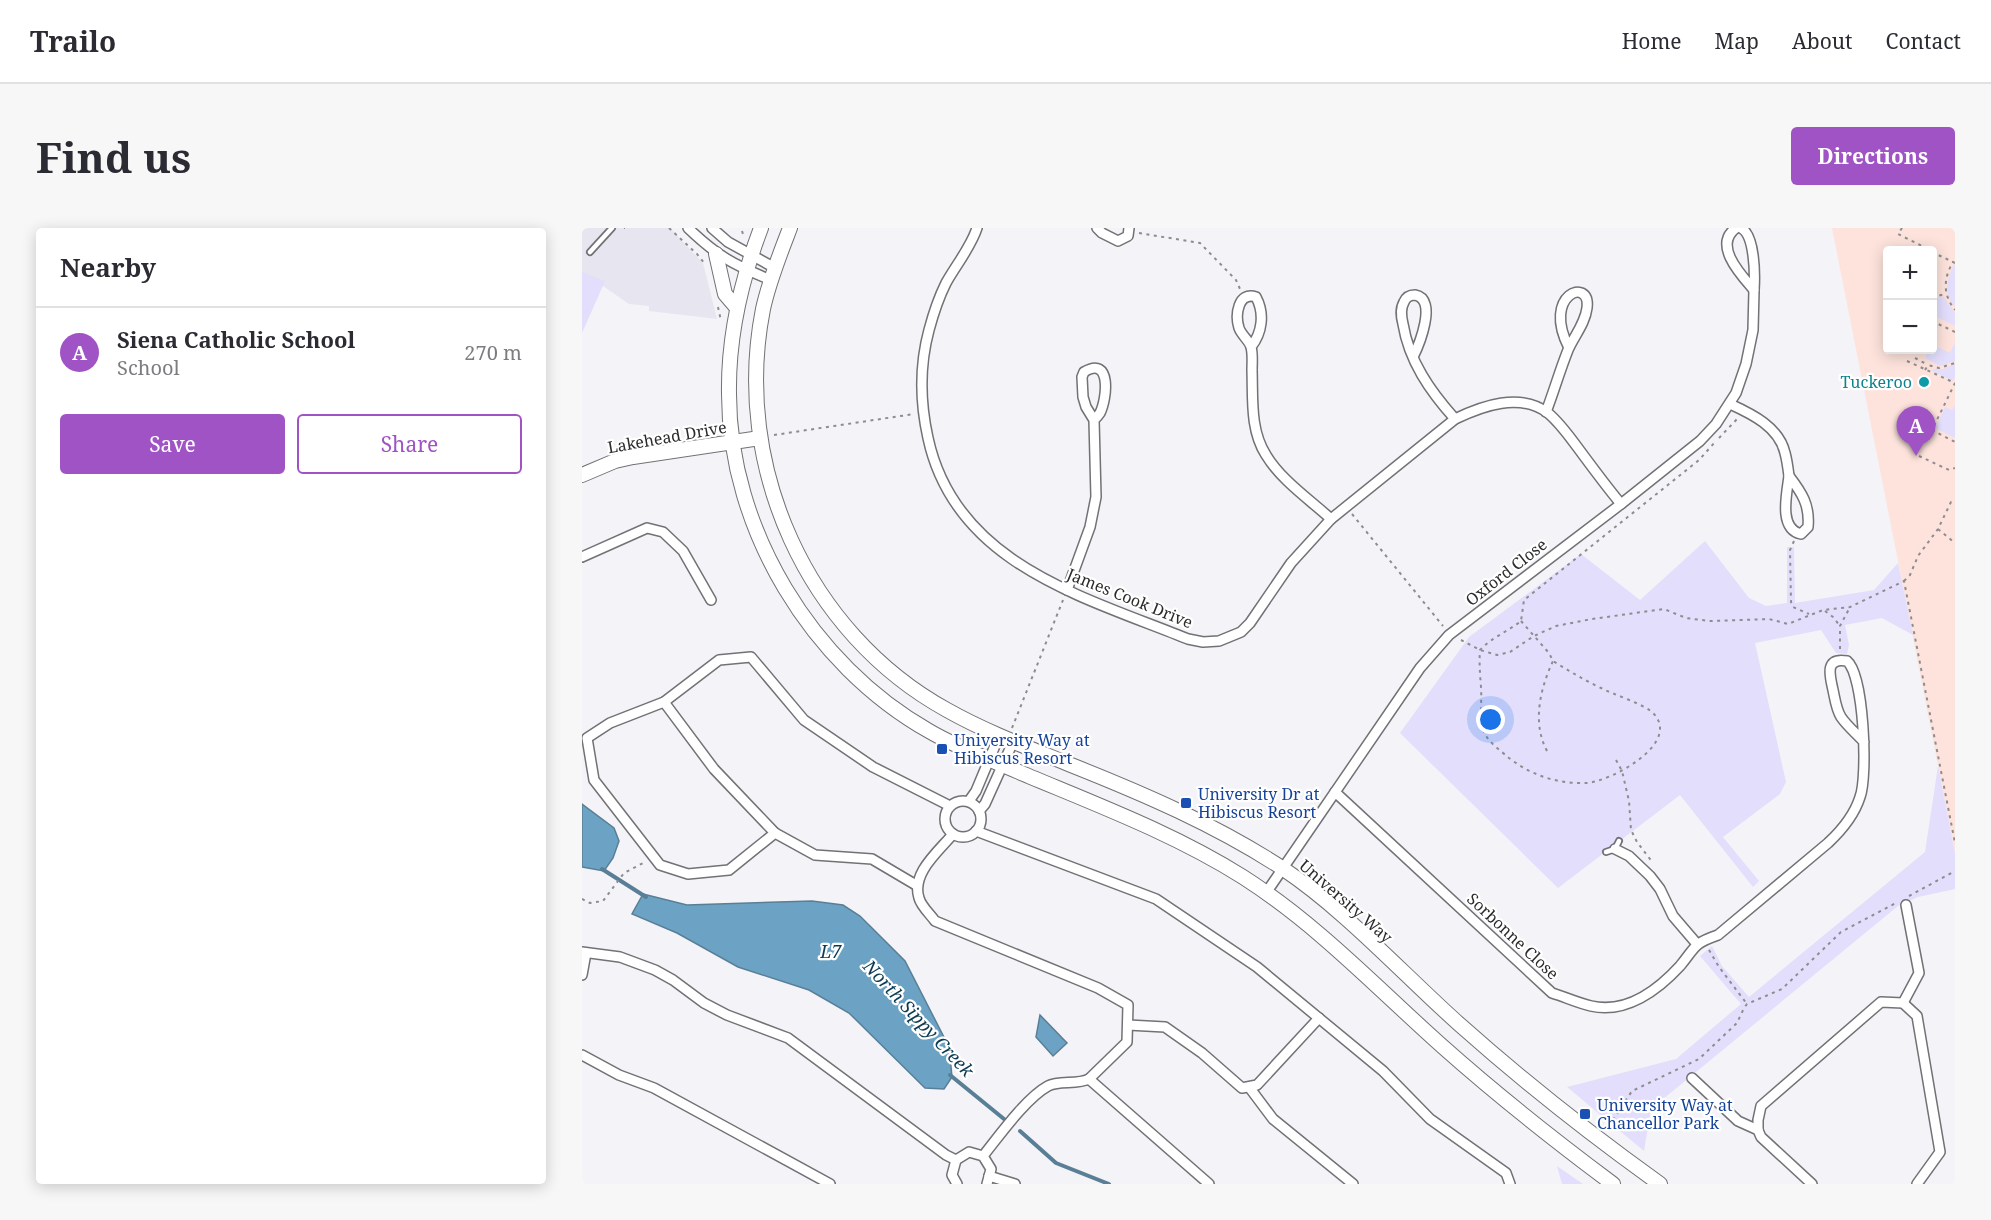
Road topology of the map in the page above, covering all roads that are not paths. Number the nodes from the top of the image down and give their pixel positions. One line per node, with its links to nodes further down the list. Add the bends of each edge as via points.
1 (612, 228): 11 (lane)
2 (688, 228): 12 (street)
3 (712, 228): 13 (street)
4 (761, 228): 13 (main road)
5 (790, 228): 15 (main road, University Way)
6 (977, 228): 32 (street, James Cook Drive, via 945,286 929,329 921,367 922,413 932,456 950,496 976,531 1021,566)
7 (1097, 228): 10 (street, via 1118,241 1128,236)
8 (1736, 228): 16 (street, via 1729,236 1730,257)
9 (1741, 228): 16 (street, Oxford Close, via 1750,242)
10 (1129, 230)
11 (590, 252)
12 (716, 254): 14 (street); 17 (main road, via 725,294)
13 (751, 256): 14 (main road); 15 (street)
14 (747, 270): 15 (street); 17 (main road)
15 (773, 274): 25 (main road, University Way, via 764,307 757,363)
16 (1754, 290): 21 (street, Oxford Close, via 1751,344)
17 (737, 308): 26 (main road, via 729,393)
18 (1251, 347): 18 (street, via 1239,326 1238,309 1244,297 1250,295 1260,305 1262,322 1258,339); 30 (street, via 1256,433 1265,454 1278,472)
19 (1569, 348): 19 (street, via 1562,334 1561,311 1565,297 1577,291 1587,300 1586,312); 22 (street)
20 (1413, 357): 20 (street, via 1406,344 1401,311 1407,297 1413,295 1424,303 1426,318 1421,343); 23 (street, via 1436,397)
21 (1730, 404): 28 (street, via 1767,424 1785,451); 29 (street, Oxford Close, via 1700,441)
22 (1546, 412): 23 (street, James Cook Drive, via 1531,405 1505,402 1478,408); 29 (street, James Cook Drive, via 1561,425)
23 (1455, 419): 30 (street, James Cook Drive)
24 (1094, 420): 24 (street, via 1083,397 1082,378 1090,368 1102,371 1105,378 1100,413); 32 (street, via 1094,513)
25 (760, 438): 26 (main road, Lakehead Drive); 35 (main road, University Way, via 772,492 797,555 834,613 869,652 912,688 947,711)
26 (733, 442): 27 (main road, Lakehead Drive, via 624,459); 37 (main road, via 740,478 762,544 790,596 827,646 901,714)
27 (582, 474)
28 (1789, 476): 28 (street, via 1808,505 1808,527 1801,534 1788,524 1786,517)
29 (1621, 504): 39 (street, Oxford Close, via 1449,635 1420,668)
30 (1330, 519): 32 (street, James Cook Drive, via 1241,632 1219,641 1188,639)
31 (582, 557): 33 (street, via 647,528 663,532 683,551)
32 (1067, 590)
33 (711, 600)
34 (664, 702): 41 (street, via 719,660 751,657 804,720 873,767); 44 (street, via 714,769); 44 (street, via 610,723 587,738 594,780 660,865 688,874 729,870)
35 (1006, 739): 37 (street); 38 (street); 47 (main road, University Way, via 1178,810)
36 (1864, 742): 36 (street, Sorbonne Close, via 1837,707 1829,673 1833,663 1840,660 1847,661 1853,669); 51 (street, Sorbonne Close, via 1863,785 1842,830 1718,935)
37 (989, 760): 38 (main road); 40 (street)
38 (1003, 765): 42 (street); 49 (main road, via 1156,831)
39 (1335, 792): 47 (street, Oxford Close); 51 (street, Sorbonne Close, via 1552,993 1592,1006 1613,1008 1632,1002 1660,985)
40 (969, 801): 41 (street, via 956,801); 42 (street)
41 (950, 806): 45 (street, via 944,819)
42 (979, 811): 43 (street)
43 (976, 831): 45 (street, via 965,837); 55 (street, via 1156,899 1257,967)
44 (775, 833): 48 (street, via 815,855 872,859)
45 (953, 834): 48 (street)
46 (1614, 848): 51 (street, via 1650,876 1673,916)
47 (1283, 869): 49 (street, Oxford Close); 72 (main road, University Way, via 1329,904 1521,1077)
48 (916, 885): 56 (street, via 919,900 935,921 1098,988 1128,1005)
49 (1266, 893): 71 (main road, via 1339,950 1474,1074)
50 (1906, 905): 54 (street, via 1919,973)
51 (1701, 942)
52 (584, 953): 53 (street); 63 (street, via 620,957 655,970 727,1015 788,1038)
53 (582, 975)
54 (1903, 1003): 61 (street, via 1881,1002 1761,1106); 74 (street, via 1917,1016 1940,1152)
55 (1319, 1018): 60 (street, via 1257,1085); 70 (street, via 1383,1071 1430,1119 1506,1173)
56 (1128, 1025): 59 (street, via 1127,1042); 60 (street, via 1165,1027 1242,1088)
57 (582, 1055): 65 (street, via 654,1088)
58 (1692, 1078): 61 (street, via 1738,1121)
59 (1089, 1079): 62 (street, via 1049,1085 1030,1100); 68 (street)
60 (1249, 1087): 69 (street, via 1273,1119)
61 (1758, 1130): 73 (street)
62 (983, 1156): 63 (street, via 969,1152); 64 (street, via 991,1169)
63 (956, 1160): 66 (street, via 952,1175)
64 (988, 1180): 67 (street)
65 (830, 1184)
66 (957, 1184)
67 (1015, 1184)
68 (1209, 1184)
69 (1353, 1184)
70 (1510, 1184)
71 (1613, 1184)
72 (1660, 1184)
73 (1812, 1184)
74 (1917, 1184)

